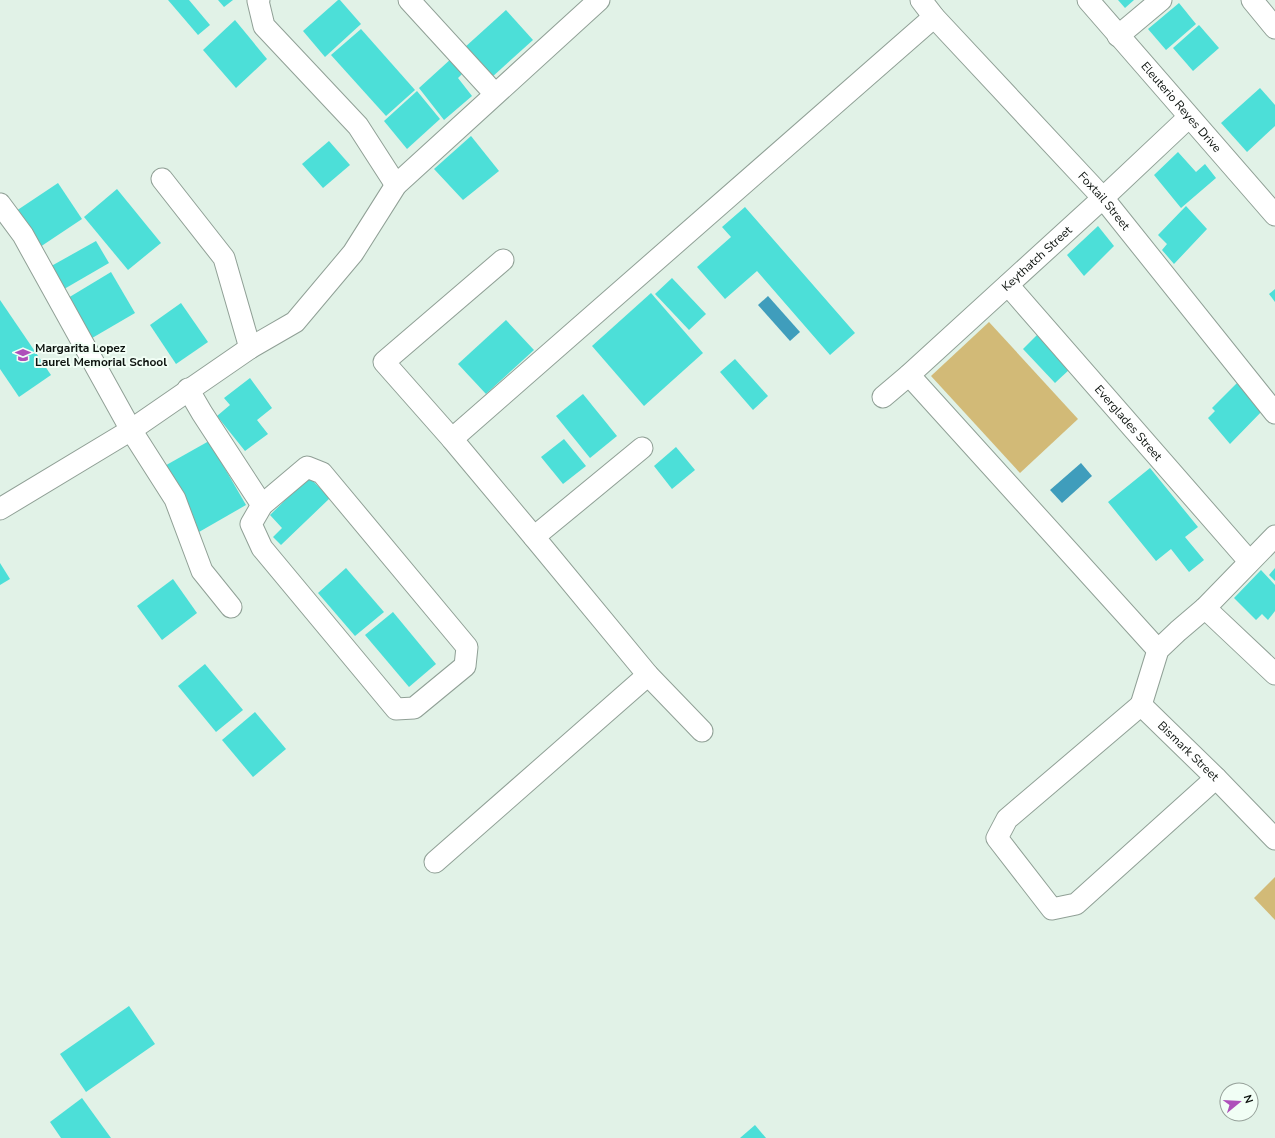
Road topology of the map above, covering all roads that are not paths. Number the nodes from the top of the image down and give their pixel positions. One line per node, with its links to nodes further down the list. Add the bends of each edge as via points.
1 (259, 0): 14 (street, via 264,26 358,126)
2 (409, 0): 11 (street)
3 (921, 0): 8 (street, Foxtail Street)
4 (1088, 0): 10 (street, Eleuterio Reyes Drive)
5 (1161, 0): 10 (street)
6 (1252, 0): 9 (street)
7 (587, 4): 11 (street)
8 (934, 16): 15 (street, Foxtail Street); 26 (street)
9 (1275, 28)
10 (1118, 36): 12 (street, Eleuterio Reyes Drive)
11 (494, 94): 14 (street)
12 (1189, 117): 15 (street, Keythatch Street); 17 (street, Eleuterio Reyes Drive)
13 (162, 179): 20 (street, via 224,258)
14 (396, 185): 20 (street, via 353,253 295,322)
15 (1104, 198): 19 (street, Keythatch Street); 24 (street, Foxtail Street)
16 (0, 204): 25 (street, via 23,235)
17 (1275, 215)
18 (503, 260): 26 (street, via 384,362)
19 (1008, 284): 21 (street, Keythatch Street); 32 (street, Everglades Street)
20 (250, 348): 22 (street)
21 (909, 375): 23 (street, Keythatch Street); 35 (street)
22 (188, 389): 25 (street); 28 (street)
23 (883, 397)
24 (1275, 413)
25 (131, 430): 29 (street); 33 (street, via 175,500 202,571)
26 (452, 440): 31 (street)
27 (642, 448): 31 (street)
28 (262, 505): 28 (street, via 252,524 262,548 396,709 414,708 465,666 468,647 322,474 306,467)
29 (0, 509)
30 (1275, 536): 32 (street)
31 (534, 537): 37 (street)
32 (1249, 561): 34 (street)
33 (231, 608)
34 (1205, 608): 35 (street); 36 (street)
35 (1158, 650): 38 (street)
36 (1275, 674)
37 (648, 675): 39 (street); 42 (street)
38 (1141, 705): 40 (street, Bismark Street); 40 (street, via 1007,819 997,838 1052,910 1076,904)
39 (702, 731)
40 (1216, 778): 41 (street, Bismark Street)
41 (1275, 839)
42 (435, 862)

